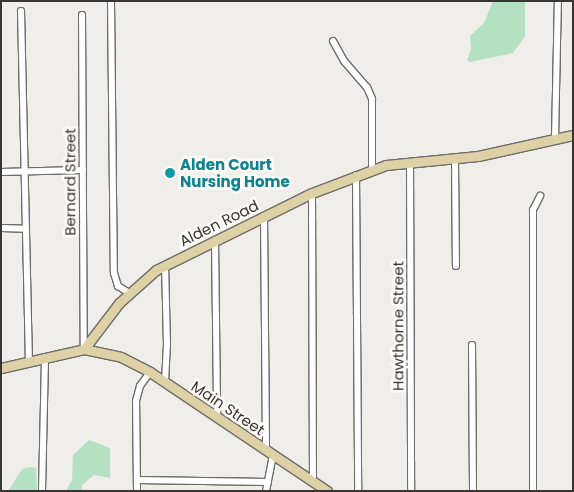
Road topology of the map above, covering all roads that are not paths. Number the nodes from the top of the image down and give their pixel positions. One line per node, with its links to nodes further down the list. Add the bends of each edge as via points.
1 (111, 1): 23 (street, via 114,273 118,286)
2 (558, 1): 7 (street)
3 (21, 11): 13 (street)
4 (82, 15): 11 (street, Bernard Street)
5 (333, 41): 10 (street, via 344,61 371,94)
6 (573, 135): 7 (main road, Alden Road)
7 (556, 139): 8 (main road, Alden Road)
8 (454, 159): 9 (main road, Alden Road); 22 (street)
9 (410, 162): 10 (main road, Alden Road); 41 (street, Hawthorne Street)
10 (372, 169): 14 (main road, Alden Road)
11 (83, 170): 13 (street); 25 (street, Bernard Street)
12 (1, 172): 13 (street)
13 (25, 172): 19 (street)
14 (356, 174): 15 (main road, Alden Road); 40 (street)
15 (312, 193): 17 (main road, Alden Road); 34 (street)
16 (540, 196): 43 (street, via 533,210)
17 (264, 216): 20 (main road, Alden Road); 32 (street)
18 (1, 228): 19 (street)
19 (26, 229): 27 (street)
20 (214, 240): 21 (main road, Alden Road); 31 (street)
21 (165, 265): 23 (main road, Alden Road); 30 (street)
22 (456, 266)
23 (129, 293): 25 (main road, Alden Road)
24 (472, 345): 42 (street)
25 (84, 349): 26 (main road); 29 (main road, Main Street, via 111,354)
26 (45, 357): 27 (main road); 36 (street)
27 (29, 361): 28 (main road)
28 (1, 368)
29 (150, 372): 30 (main road, Main Street); 33 (street, via 140,386 136,400)
30 (165, 382): 31 (main road, Main Street)
31 (217, 416): 32 (main road, Main Street)
32 (269, 452): 34 (main road, Main Street); 35 (street)
33 (137, 480): 35 (street); 37 (street)
34 (313, 481): 39 (main road, Main Street)
35 (268, 482): 38 (street)
36 (42, 491)
37 (137, 491)
38 (266, 491)
39 (327, 491)
40 (358, 491)
41 (411, 491)
42 (473, 491)
43 (533, 491)

